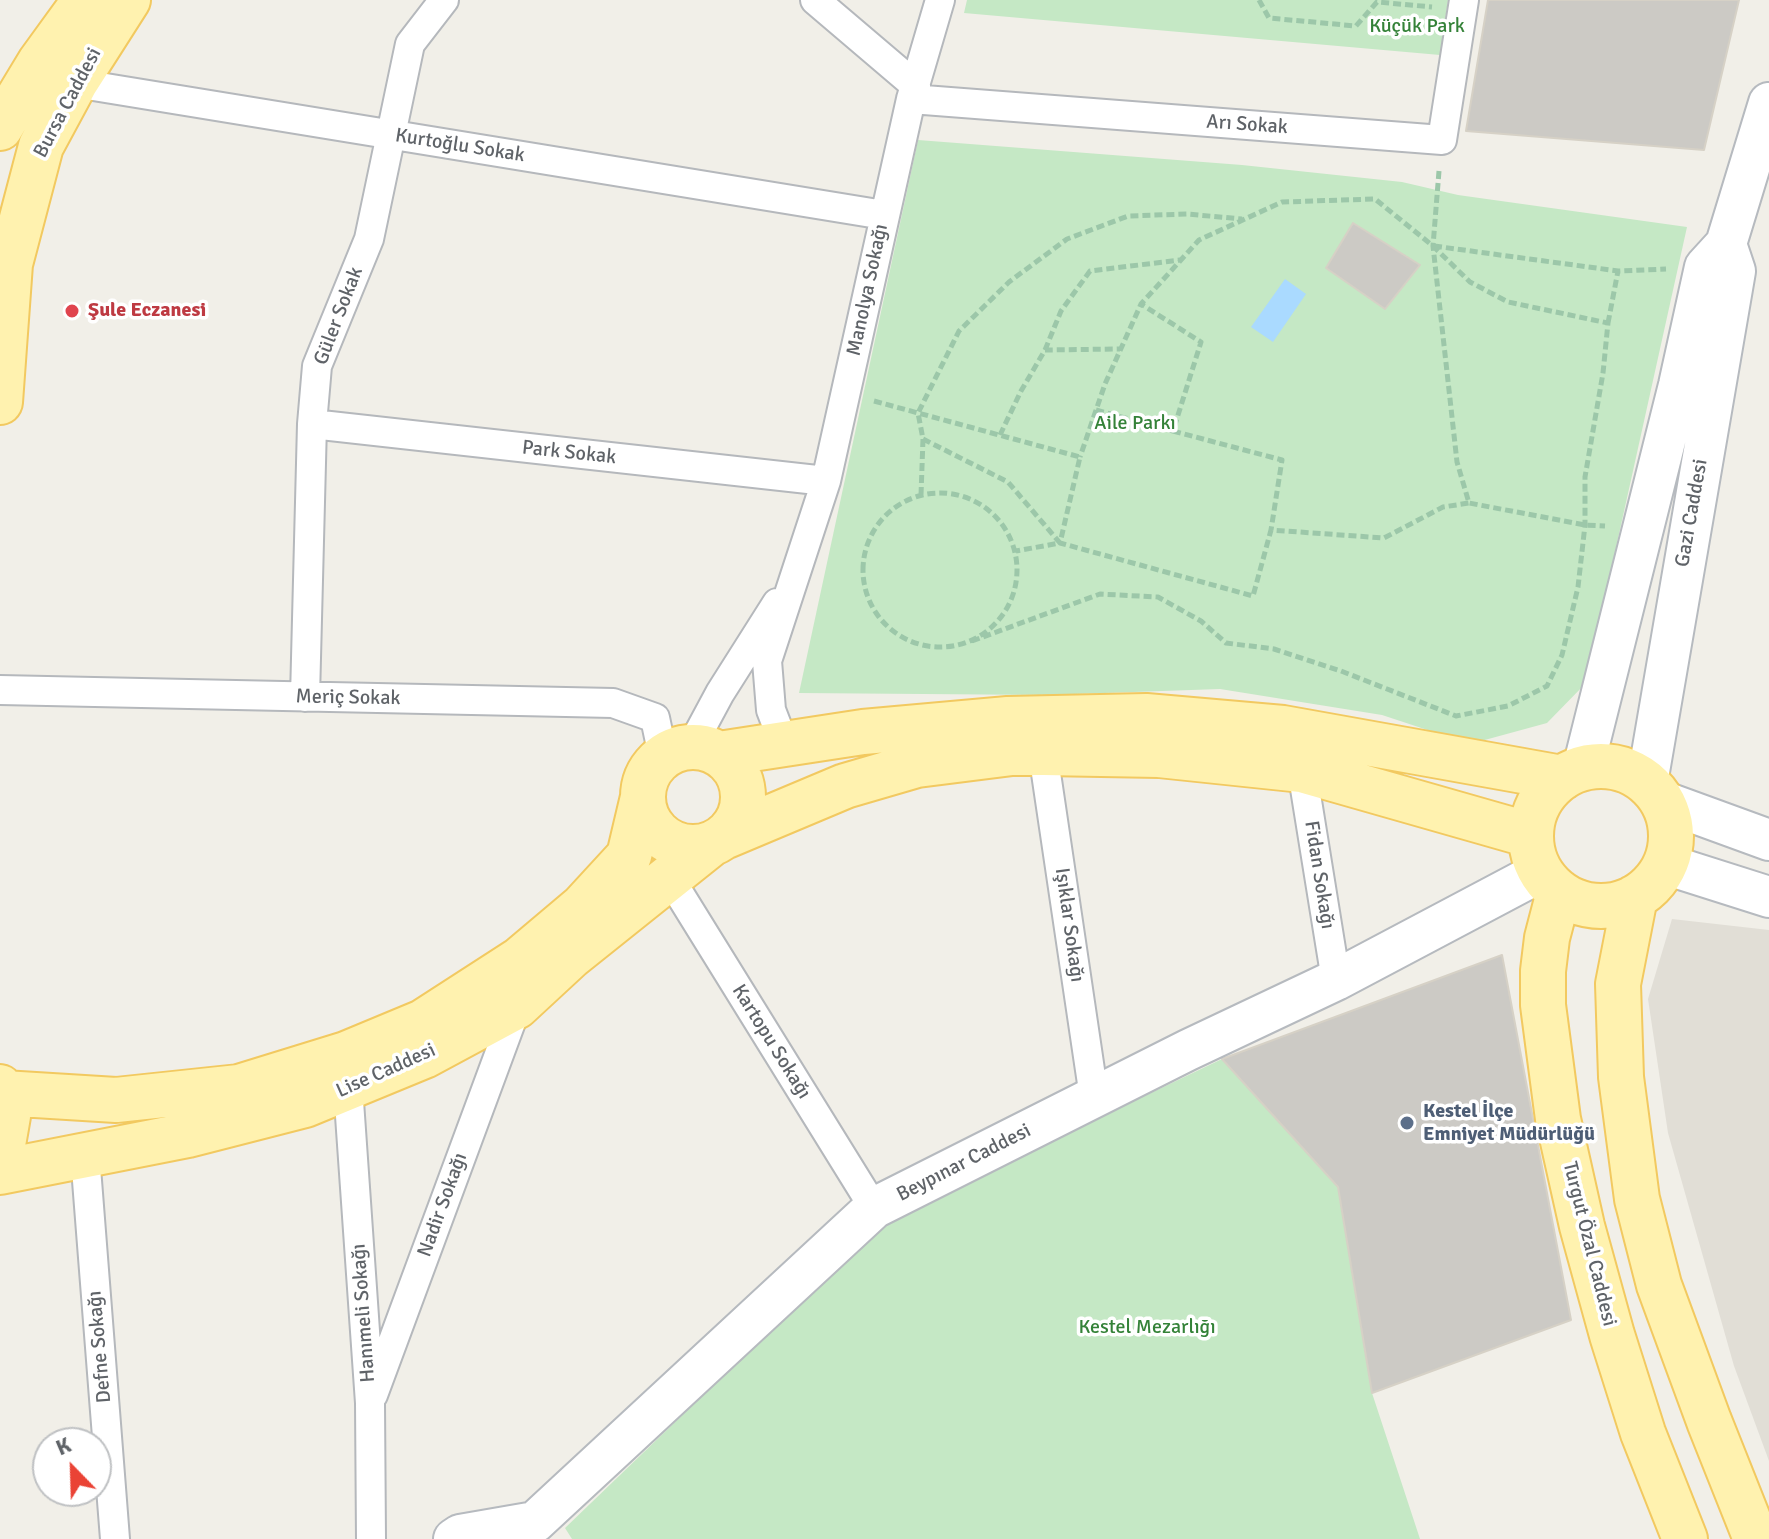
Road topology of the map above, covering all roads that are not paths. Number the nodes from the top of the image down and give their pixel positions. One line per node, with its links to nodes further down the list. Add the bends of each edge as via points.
1 (444, 0): 10 (street, Güler Sokak, via 410,44)
2 (815, 0): 7 (street)
3 (940, 0): 7 (street, Manolya Sokağı)
4 (1464, 0): 7 (street, Arı Sokak, via 1442,140)
5 (96, 7): 6 (main road, Bursa Caddesi)
6 (58, 72): 9 (main road, Bursa Caddesi); 10 (street, Kurtoğlu Sokak); 13 (main road, Bursa Caddesi, via 10,264)
7 (914, 92): 11 (street, Manolya Sokağı)
8 (1765, 127): 12 (main road, Gazi Caddesi)
9 (0, 128)
10 (392, 135): 11 (street, Kurtoğlu Sokak); 14 (street, Güler Sokak, via 369,239 317,366)
11 (884, 215): 15 (street, Manolya Sokağı)
12 (1716, 256): 23 (main road, Gazi Caddesi); 24 (main road, Gazi Caddesi, via 1735,271)
13 (0, 402)
14 (312, 424): 15 (street, Park Sokak); 18 (street, Güler Sokak)
15 (826, 481): 16 (street, Manolya Sokağı)
16 (794, 579): 19 (street, Manolya Sokağı, via 767,661 771,710); 20 (street, Manolya Sokağı, via 763,622)
17 (0, 690): 18 (street, Meriç Sokak)
18 (305, 697): 20 (street, Meriç Sokak, via 613,703 655,718)
19 (784, 744): 20 (main road); 23 (main road, via 1008,719 1146,716 1283,728)
20 (691, 752): 25 (main road, via 653,767); 26 (main road, via 731,763 740,777 742,808)
21 (1043, 753): 22 (main road, via 1159,755); 26 (main road, via 917,765 845,786); 37 (street, Işıklar Sokağı)
22 (1302, 770): 29 (main road); 33 (street, Fidan Sokağı)
23 (1573, 773): 24 (main road, via 1606,766 1628,771); 29 (main road, via 1545,793 1535,813)
24 (1654, 792): 27 (main road); 28 (main road, via 1669,821 1671,843)
25 (643, 797): 26 (main road, via 645,814 665,839 696,847); 36 (main road, via 629,856 583,906 519,960 423,1022 346,1054 239,1087 116,1100)
26 (719, 840): 30 (main road, Lise Caddesi)
27 (1769, 840)
28 (1665, 864): 31 (main road); 32 (main road)
29 (1543, 866): 31 (main road, via 1574,901 1615,905); 33 (main road, Beypınar Caddesi); 47 (main road, Turgut Özal Caddesi, via 1543,1005 1558,1119 1612,1335)
30 (669, 877): 34 (main road, Lise Caddesi); 41 (street, Kartopu Sokağı)
31 (1635, 897): 48 (main road, via 1618,984 1621,1077 1637,1199 1659,1285)
32 (1769, 897)
33 (1336, 980): 37 (main road, Beypınar Caddesi)
34 (517, 1006): 35 (main road, Lise Caddesi, via 424,1056); 42 (street, Nadir Sokağı)
35 (348, 1087): 39 (main road, Lise Caddesi, via 291,1109); 42 (street, Hanımeli Sokağı)
36 (2, 1090): 38 (main road, via 8,1116)
37 (1094, 1097): 41 (main road, Beypınar Caddesi)
38 (0, 1148)
39 (85, 1155): 40 (main road, Lise Caddesi); 44 (street, Defne Sokağı)
40 (0, 1172)
41 (874, 1208): 43 (main road, Beypınar Caddesi)
42 (370, 1403): 45 (street, Hanımeli Sokağı)
43 (541, 1531): 46 (main road, Beypınar Caddesi)
44 (115, 1539)
45 (371, 1539)
46 (454, 1539)
47 (1685, 1539)
48 (1756, 1539)

